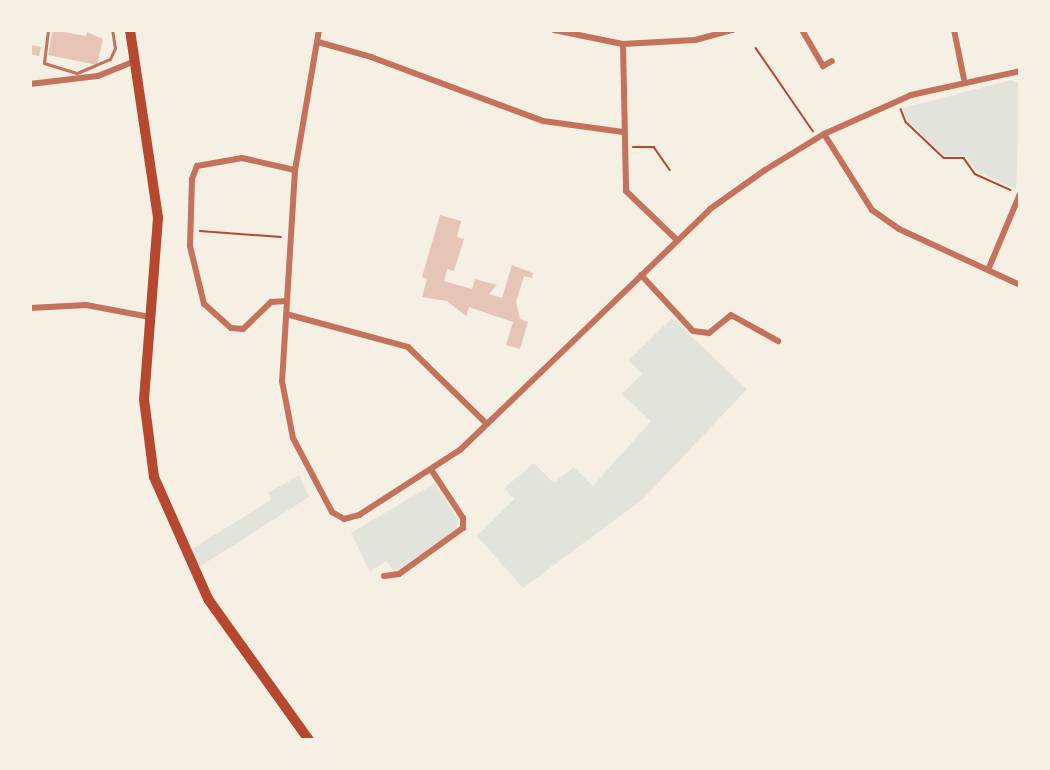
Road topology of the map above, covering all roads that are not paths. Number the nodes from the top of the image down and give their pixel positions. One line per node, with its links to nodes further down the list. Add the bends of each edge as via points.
1 (48, 30): 2 (lane, via 44,63 77,73 110,59)
2 (112, 30)
3 (130, 30): 12 (highway)
4 (319, 30): 10 (street)
5 (554, 30): 11 (street)
6 (733, 30): 9 (street)
7 (802, 30): 13 (street, via 823,66)
8 (954, 30): 15 (street)
9 (722, 31): 11 (street, via 695,40)
10 (318, 42): 17 (street, via 371,57 543,121); 19 (street)
11 (623, 44): 17 (street)
12 (135, 61): 16 (street, via 98,76); 28 (highway, via 158,218 159,261)
13 (832, 61)
14 (1020, 71): 15 (street)
15 (964, 80): 18 (street, via 898,101)
16 (30, 84)
17 (623, 132): 21 (street, via 626,191)
18 (821, 136): 21 (street, via 710,209); 22 (street, via 872,210 899,229)
19 (295, 170): 25 (street); 25 (street, via 242,158 196,166 191,231 200,293 219,320 243,329 271,302)
20 (1020, 194): 22 (street)
21 (677, 240): 23 (street)
22 (988, 270): 24 (street)
23 (641, 275): 29 (street, via 693,331 709,333 731,315); 30 (street)
24 (1020, 285)
25 (286, 301): 27 (street)
26 (30, 308): 28 (street, via 86,305)
27 (286, 314): 30 (street, via 408,347); 31 (street, via 284,412 332,512 344,519 359,515)
28 (150, 317): 33 (highway, via 144,399 154,477 208,599)
29 (778, 341)
30 (487, 424): 31 (street)
31 (432, 471): 32 (street, via 463,518 464,528 399,574)
32 (384, 576)
33 (309, 740)

